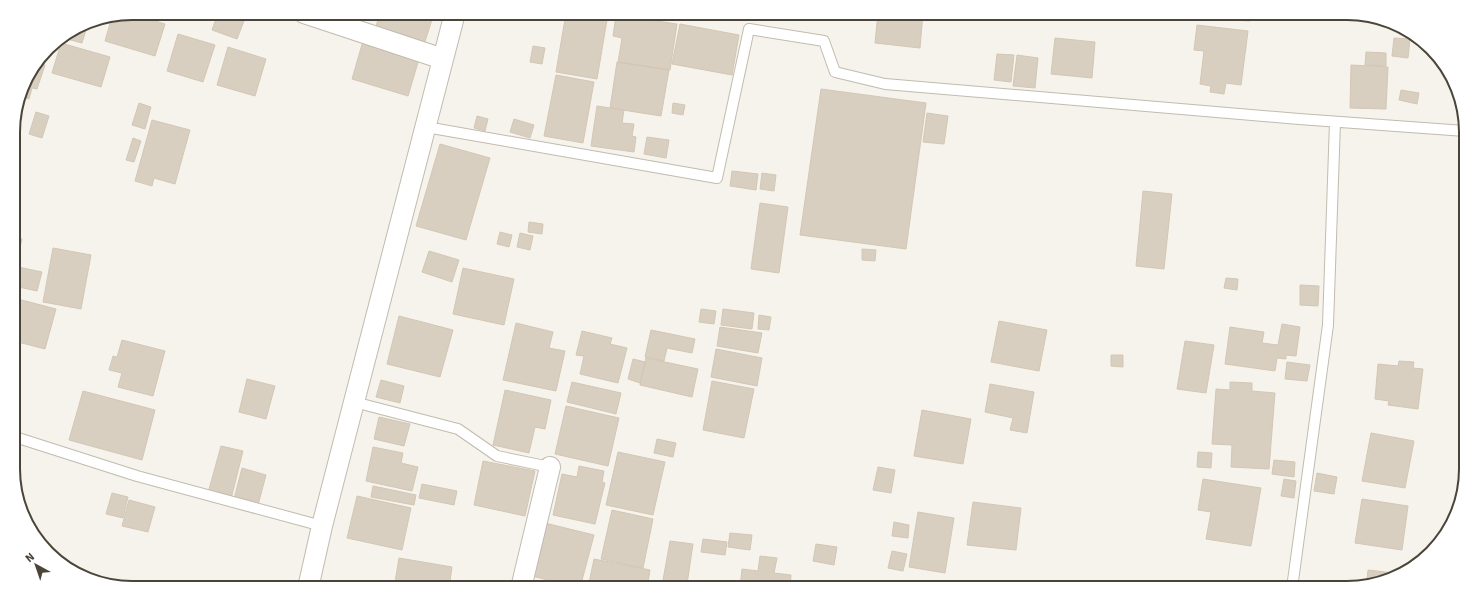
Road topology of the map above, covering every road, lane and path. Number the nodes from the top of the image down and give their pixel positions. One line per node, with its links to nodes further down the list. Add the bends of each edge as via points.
1 (325, 20): 3 (street)
2 (453, 20): 3 (street)
3 (443, 59): 5 (street)
4 (1335, 122): 5 (lane, via 885,84 835,72 824,41 749,29 717,178); 6 (lane); 13 (lane, via 1328,325)
5 (426, 127): 7 (street)
6 (1459, 131)
7 (354, 402): 9 (lane, via 458,429 498,456); 10 (street)
8 (20, 439): 10 (lane, via 137,476)
9 (550, 467): 12 (street)
10 (322, 526): 11 (street)
11 (310, 581)
12 (523, 581)
13 (1293, 581)

